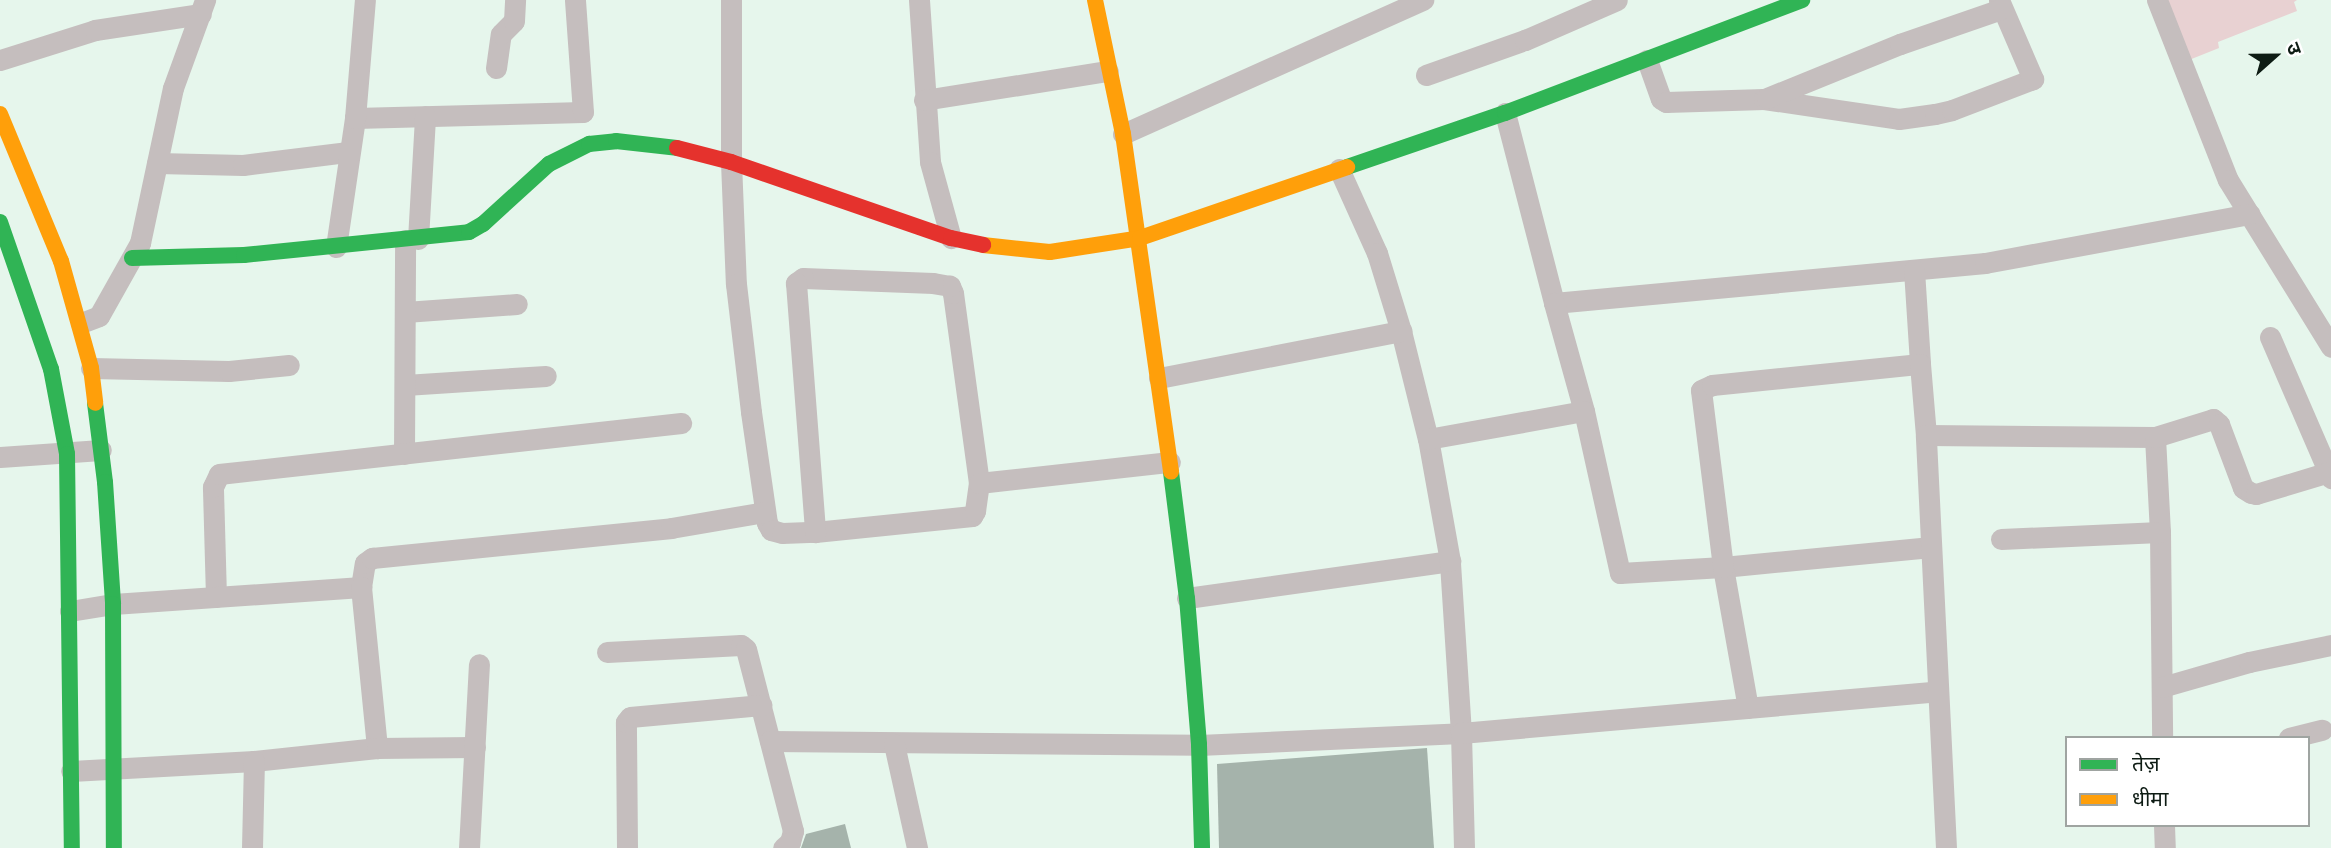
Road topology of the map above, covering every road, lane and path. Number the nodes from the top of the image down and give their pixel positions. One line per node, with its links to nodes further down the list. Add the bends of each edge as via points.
1 (365, 0): 23 (street)
2 (515, 0): 15 (street, via 514,21 501,34)
3 (575, 0): 22 (street, via 583,112)
4 (732, 0): 26 (street)
5 (919, 0): 19 (street)
6 (1094, 0): 16 (street)
7 (1423, 0): 24 (street)
8 (1617, 0): 17 (street, via 1525,40)
9 (1802, 0): 14 (street)
10 (2157, 0): 29 (street, via 2228,180)
11 (2000, 5): 18 (street); 18 (street, via 2032,71 2034,79 2030,81 1952,110 1899,119)
12 (203, 7): 13 (street, via 95,30); 27 (street, via 173,88)
13 (0, 60)
14 (1647, 60): 18 (street, via 1663,101); 20 (street)
15 (496, 68)
16 (1108, 71): 19 (street); 24 (street)
17 (1426, 75)
18 (1764, 99)
19 (925, 100): 31 (street, via 930,162)
20 (1505, 113): 28 (street); 37 (street)
21 (0, 114): 40 (street, via 61,261)
22 (425, 116): 23 (street); 33 (street)
23 (355, 118): 25 (street)
24 (1123, 134): 32 (street)
25 (348, 152): 27 (street, via 243,165); 34 (street)
26 (731, 162): 31 (street); 33 (street, via 641,141 589,144 535,173 476,229); 62 (street, via 737,297)
27 (157, 163): 35 (street, via 140,243)
28 (1339, 169): 32 (street); 41 (street, via 1377,253)
29 (2249, 214): 36 (street, via 1985,263); 43 (street)
30 (0, 222): 56 (street, via 51,369)
31 (951, 238): 32 (street, via 1002,249 1050,252)
32 (1139, 239): 48 (street)
33 (411, 240): 34 (street); 39 (street)
34 (336, 247): 35 (street)
35 (132, 258): 40 (street, via 99,316)
36 (1914, 270): 37 (street); 44 (street)
37 (1554, 303): 50 (street)
38 (517, 304): 39 (street)
39 (405, 312): 49 (street)
40 (81, 324): 46 (street)
41 (1401, 331): 48 (street); 54 (street)
42 (2270, 337): 60 (street)
43 (2331, 347)
44 (1920, 364): 52 (street); 68 (street, via 1712,385 1701,390)
45 (289, 365): 46 (street, via 229,371)
46 (91, 369): 55 (street)
47 (546, 376): 49 (street)
48 (1159, 378): 59 (street)
49 (405, 385): 57 (street)
50 (1584, 411): 54 (street); 68 (street, via 1620,573)
51 (681, 423): 57 (street)
52 (1926, 435): 53 (street); 66 (street)
53 (2155, 437): 60 (street, via 2209,419 2216,421 2243,488 2256,494); 64 (street)
54 (1428, 439): 67 (street)
55 (101, 450): 56 (street); 72 (street)
56 (67, 454): 58 (street); 73 (street)
57 (404, 454): 70 (street, via 219,474 213,487)
58 (0, 457)
59 (1170, 462): 61 (street); 71 (street)
60 (2330, 475)
61 (979, 483): 63 (street, via 975,511 967,519); 63 (street, via 950,286 803,278 796,283)
62 (765, 512): 63 (street, via 775,532); 69 (street, via 671,528 372,558 365,563)
63 (815, 532)
64 (2160, 533): 65 (street); 77 (street)
65 (2001, 539)
66 (1931, 547): 68 (street); 78 (street)
67 (1450, 561): 71 (street); 82 (street)
68 (1723, 567): 80 (street)
69 (361, 587): 70 (street); 89 (street)
70 (216, 597): 72 (street)
71 (1188, 598): 87 (street)
72 (113, 604): 73 (street); 91 (street)
73 (70, 611): 92 (street)
74 (2331, 645): 77 (street)
75 (607, 652): 79 (street, via 741,645 747,651)
76 (479, 664): 88 (street)
77 (2161, 687): 83 (street)
78 (1937, 691): 80 (street); 103 (street)
79 (761, 705): 85 (street); 98 (street, via 630,717 626,722)
80 (1748, 708): 82 (street)
81 (2322, 730): 84 (street)
82 (1461, 733): 87 (street); 102 (street)
83 (2162, 736)
84 (2297, 736)
85 (770, 741): 86 (street); 99 (street, via 793,831)
86 (894, 744): 87 (street); 100 (street)
87 (1199, 745): 101 (street)
88 (475, 747): 89 (street); 97 (street)
89 (377, 748): 90 (street)
90 (254, 761): 91 (street); 96 (street)
91 (113, 769): 92 (street); 95 (street)
92 (71, 771): 94 (street)
93 (2164, 827): 104 (street)
94 (72, 848)
95 (114, 848)
96 (252, 848)
97 (469, 848)
98 (627, 848)
99 (783, 848)
100 (917, 848)
101 (1202, 848)
102 (1464, 848)
103 (1946, 848)
104 (2165, 848)

